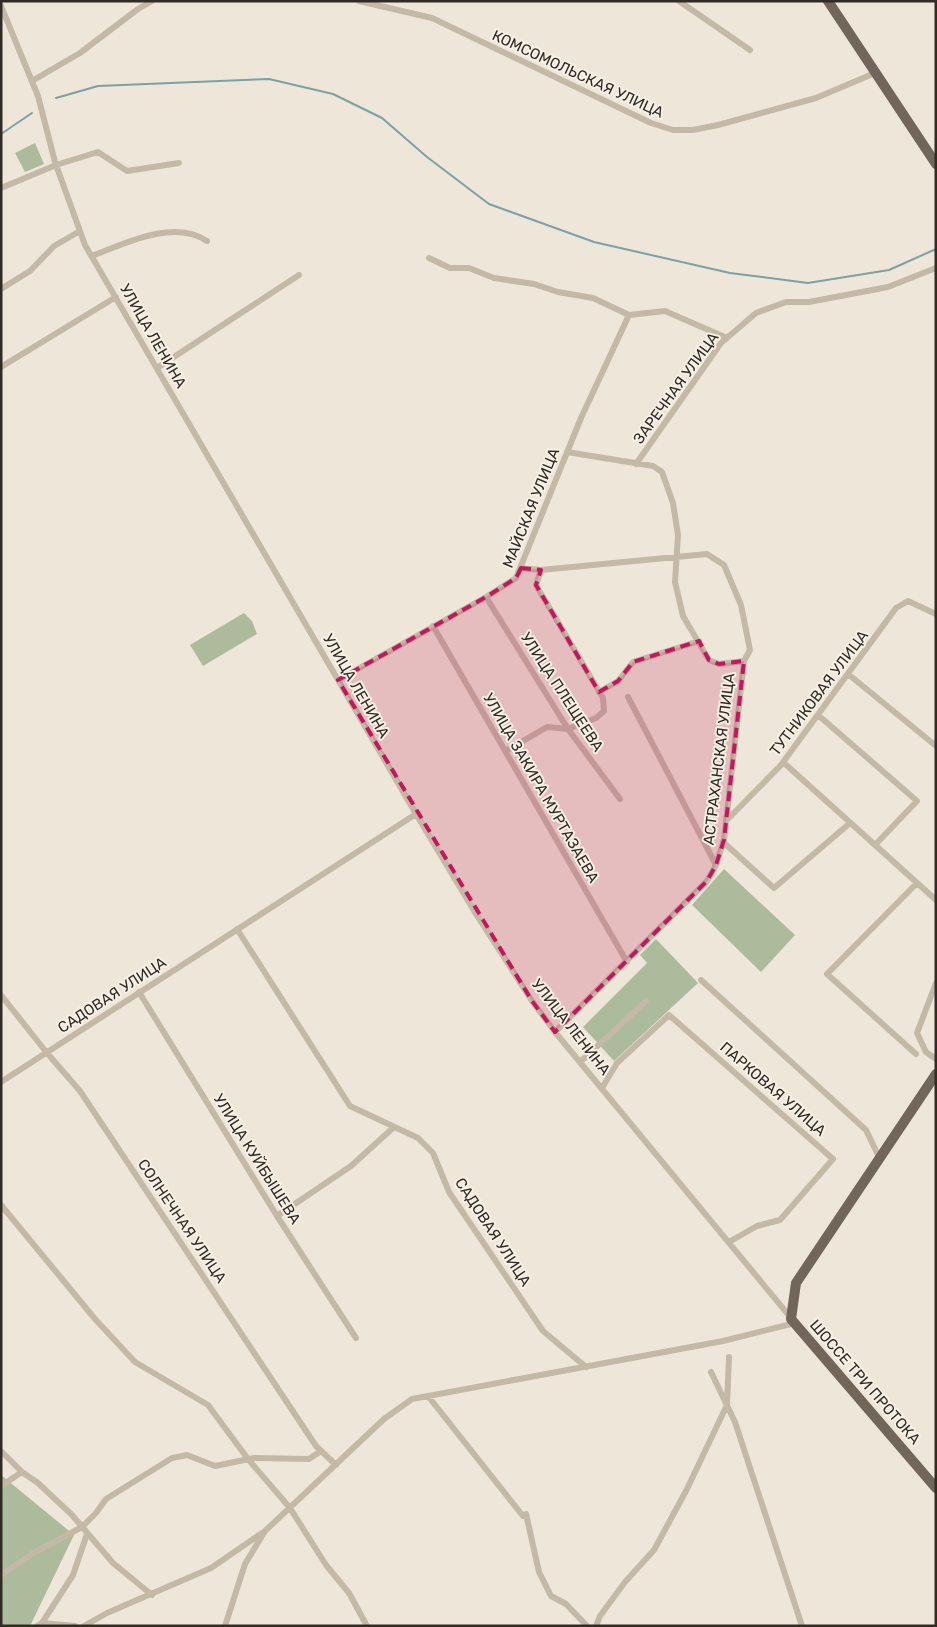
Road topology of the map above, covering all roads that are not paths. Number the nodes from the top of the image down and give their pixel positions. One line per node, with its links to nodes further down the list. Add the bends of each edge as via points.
1 (152, 1): 8 (street, via 80,53)
2 (359, 1): 7 (street, КОМСОМОЛЬСКАЯ УЛИЦА, via 432,18 642,119 673,130 718,125 816,98)
3 (679, 1): 6 (street)
4 (828, 1): 7 (main road)
5 (2, 11): 8 (street, УЛИЦА ЛЕНИНА)
6 (750, 50)
7 (875, 73): 10 (main road)
8 (32, 81): 11 (street, УЛИЦА ЛЕНИНА)
9 (179, 163): 11 (street, via 127,171 98,152)
10 (936, 164)
11 (56, 165): 12 (street); 13 (street, УЛИЦА ЛЕНИНА)
12 (1, 188)
13 (80, 231): 15 (street, УЛИЦА ЛЕНИНА); 19 (street, via 54,246 30,271)
14 (207, 241): 15 (street, via 180,231 141,238)
15 (92, 256): 20 (street, УЛИЦА ЛЕНИНА)
16 (429, 258): 21 (street, via 450,268 469,268 494,278 593,298)
17 (936, 268): 22 (street, ЗАРЕЧНАЯ УЛИЦА, via 888,287 809,302 786,302 756,313)
18 (299, 275): 24 (street)
19 (1, 290)
20 (116, 297): 23 (street); 24 (street, УЛИЦА ЛЕНИНА)
21 (629, 316): 22 (street, via 665,311); 25 (street, МАЙСКАЯ УЛИЦА)
22 (727, 338): 26 (street, ЗАРЕЧНАЯ УЛИЦА)
23 (1, 367)
24 (157, 368): 36 (street, УЛИЦА ЛЕНИНА)
25 (567, 452): 26 (street); 28 (street, МАЙСКАЯ УЛИЦА)
26 (636, 464): 27 (street, via 653,466 662,472 673,503 678,535)
27 (677, 557): 29 (street, АСТРАХАНСКАЯ УЛИЦА); 33 (street, via 675,582 682,616); 34 (street, АСТРАХАНСКАЯ УЛИЦА, via 707,554 724,565 741,605 750,650)
28 (521, 568): 29 (street, АСТРАХАНСКАЯ УЛИЦА); 30 (street, МАЙСКАЯ УЛИЦА, via 516,578)
29 (541, 570): 37 (street, via 536,585)
30 (486, 597): 32 (street, МАЙСКАЯ УЛИЦА); 40 (street, УЛИЦА ПЛЕЩЕЕВА)
31 (936, 614): 35 (street, ТУТНИКОВАЯ УЛИЦА, via 908,601 896,608)
32 (433, 626): 36 (street, МАЙСКАЯ УЛИЦА); 42 (street, УЛИЦА ЗАКИРА МУРТАЗАЕВА)
33 (699, 641): 34 (street, via 709,660 719,664); 37 (street, via 633,662 618,681)
34 (744, 661): 46 (street, АСТРАХАНСКАЯ УЛИЦА)
35 (848, 674): 39 (street, ТУТНИКОВАЯ УЛИЦА); 41 (street)
36 (338, 680): 45 (street, УЛИЦА ЛЕНИНА)
37 (599, 692): 40 (street, via 604,711 596,718)
38 (628, 697): 50 (street)
39 (818, 715): 43 (street, ТУТНИКОВАЯ УЛИЦА); 49 (street, via 917,801)
40 (568, 729): 42 (street, via 548,727); 44 (street, УЛИЦА ПЛЕЩЕЕВА)
41 (936, 746)
42 (506, 751): 54 (street, УЛИЦА ЗАКИРА МУРТАЗАЕВА)
43 (783, 762): 46 (street, ТУТНИКОВАЯ УЛИЦА); 47 (street)
44 (620, 799)
45 (416, 814): 53 (street, САДОВАЯ УЛИЦА); 60 (street, УЛИЦА ЛЕНИНА, via 476,914)
46 (726, 821): 48 (street, АСТРАХАНСКАЯ УЛИЦА)
47 (850, 823): 48 (street, via 774,888); 49 (street)
48 (723, 842): 50 (street, АСТРАХАНСКАЯ УЛИЦА)
49 (875, 845): 51 (street)
50 (716, 865): 54 (street, АСТРАХАНСКАЯ УЛИЦА, via 707,880)
51 (917, 883): 52 (street); 62 (street, via 827,974)
52 (936, 900)
53 (237, 929): 57 (street, САДОВАЯ УЛИЦА); 68 (street, САДОВАЯ УЛИЦА, via 350,1106)
54 (627, 962): 60 (street, АСТРАХАНСКАЯ УЛИЦА)
55 (701, 980): 69 (street, ПАРКОВАЯ УЛИЦА, via 866,1130)
56 (936, 983): 63 (street, via 916,1033 926,1052)
57 (139, 992): 61 (street, САДОВАЯ УЛИЦА); 71 (street, УЛИЦА КУЙБЫШЕВА)
58 (1, 995): 61 (street, СОЛНЕЧНАЯ УЛИЦА)
59 (646, 1001): 64 (street)
60 (555, 1032): 64 (street, УЛИЦА ЛЕНИНА)
61 (47, 1053): 66 (street, САДОВАЯ УЛИЦА); 81 (street, СОЛНЕЧНАЯ УЛИЦА, via 80,1091)
62 (916, 1054)
63 (936, 1059)
64 (580, 1062): 67 (street, УЛИЦА ЛЕНИНА)
65 (936, 1074): 69 (main road)
66 (1, 1082)
67 (602, 1088): 72 (street, УЛИЦА ЛЕНИНА); 72 (street, ПАРКОВАЯ УЛИЦА, via 617,1063 669,1015 833,1159 780,1220 756,1226)
68 (394, 1127): 71 (street, via 351,1166); 76 (street, САДОВАЯ УЛИЦА, via 418,1138 433,1153 449,1192 543,1331)
69 (880, 1159): 73 (main road, via 796,1283)
70 (1, 1205): 82 (street, via 95,1319 135,1362 208,1405)
71 (277, 1216): 74 (street, УЛИЦА КУЙБЫШЕВА)
72 (729, 1242): 73 (street, УЛИЦА ЛЕНИНА)
73 (793, 1321): 76 (street, via 723,1341); 86 (main road, ШОССЕ ТРИ ПРОТОКА)
74 (356, 1338)
75 (729, 1357): 79 (street)
76 (586, 1367): 78 (street)
77 (710, 1372): 79 (street)
78 (428, 1396): 83 (street, via 412,1398 384,1419); 98 (street, via 525,1515 539,1572 551,1596 566,1604)
79 (727, 1405): 99 (street, via 654,1550 600,1616); 100 (street)
80 (1, 1451): 84 (street)
81 (321, 1451): 82 (street, via 309,1459); 83 (street, СОЛНЕЧНАЯ УЛИЦА)
82 (248, 1459): 87 (street); 88 (street, via 215,1466 187,1455 172,1458 106,1499)
83 (336, 1464): 87 (street)
84 (22, 1472): 85 (street); 88 (street, via 38,1483)
85 (1, 1486)
86 (936, 1488)
87 (290, 1508): 89 (street); 97 (street, via 326,1565 349,1593)
88 (82, 1527): 90 (street); 91 (street)
89 (265, 1530): 92 (street, via 210,1568); 96 (street, via 245,1564)
90 (87, 1534): 92 (street, via 113,1563); 93 (street, via 73,1575)
91 (1, 1575)
92 (152, 1595): 95 (street)
93 (39, 1624): 94 (street)
94 (75, 1626)
95 (84, 1626)
96 (225, 1626)
97 (367, 1626)
98 (587, 1626)
99 (596, 1626)
100 (802, 1626)

